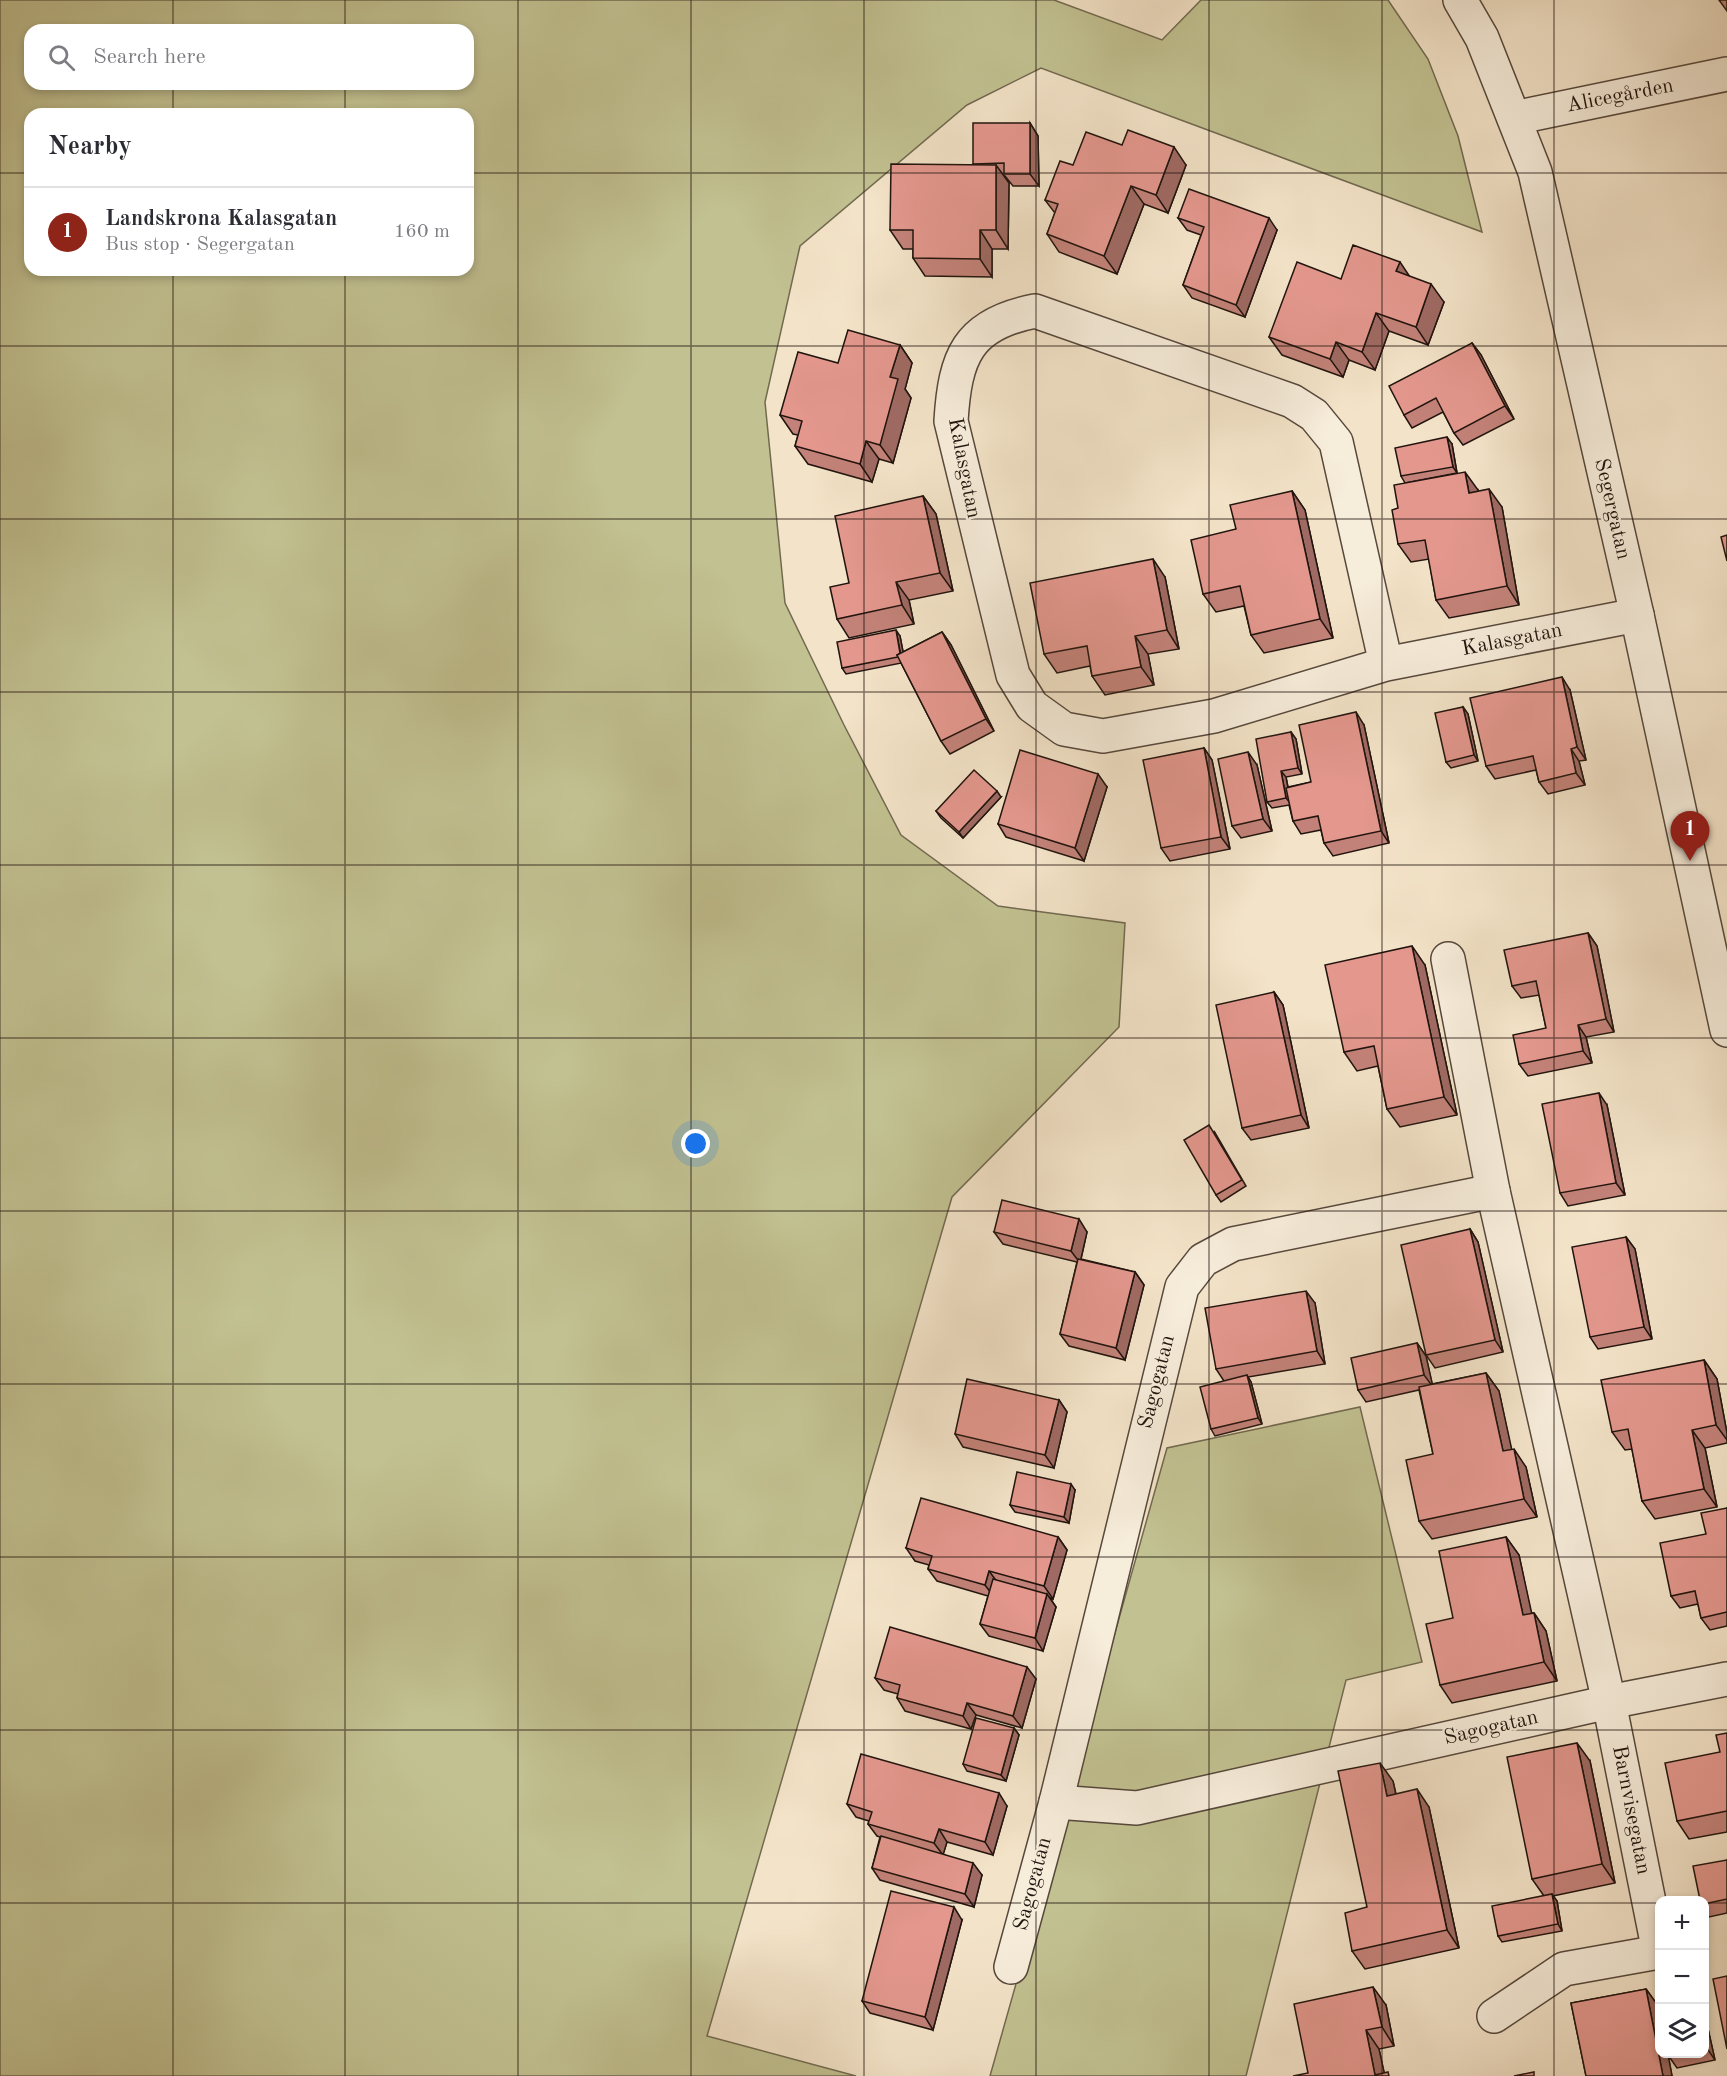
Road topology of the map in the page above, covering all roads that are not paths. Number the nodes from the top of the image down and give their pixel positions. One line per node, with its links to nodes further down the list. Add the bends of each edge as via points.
1 (1460, 0): 3 (street, Segergatan, via 1482,38)
2 (1727, 74): 3 (street, Alicegården)
3 (1514, 118): 4 (street, Segergatan, via 1535,172)
4 (1637, 615): 5 (street, Kalasgatan); 7 (street, Segergatan)
5 (1386, 664): 5 (street, Kalasgatan, via 1214,716 1103,736 1064,729 1032,706 1012,675 951,421 962,356 980,333 1009,316 1035,311 1292,401 1314,415 1336,442)
6 (1448, 959): 8 (street)
7 (1727, 1030)
8 (1493, 1191): 10 (street); 11 (street, Sagogatan, via 1233,1244 1203,1260 1182,1287)
9 (1727, 1679): 10 (street, Sagogatan)
10 (1609, 1702): 11 (street, Sagogatan, via 1137,1808); 13 (street, Barnvisegatan, via 1659,1952 1564,1969)
11 (1056, 1802): 12 (street, Sagogatan)
12 (1011, 1967)
13 (1494, 2016)

